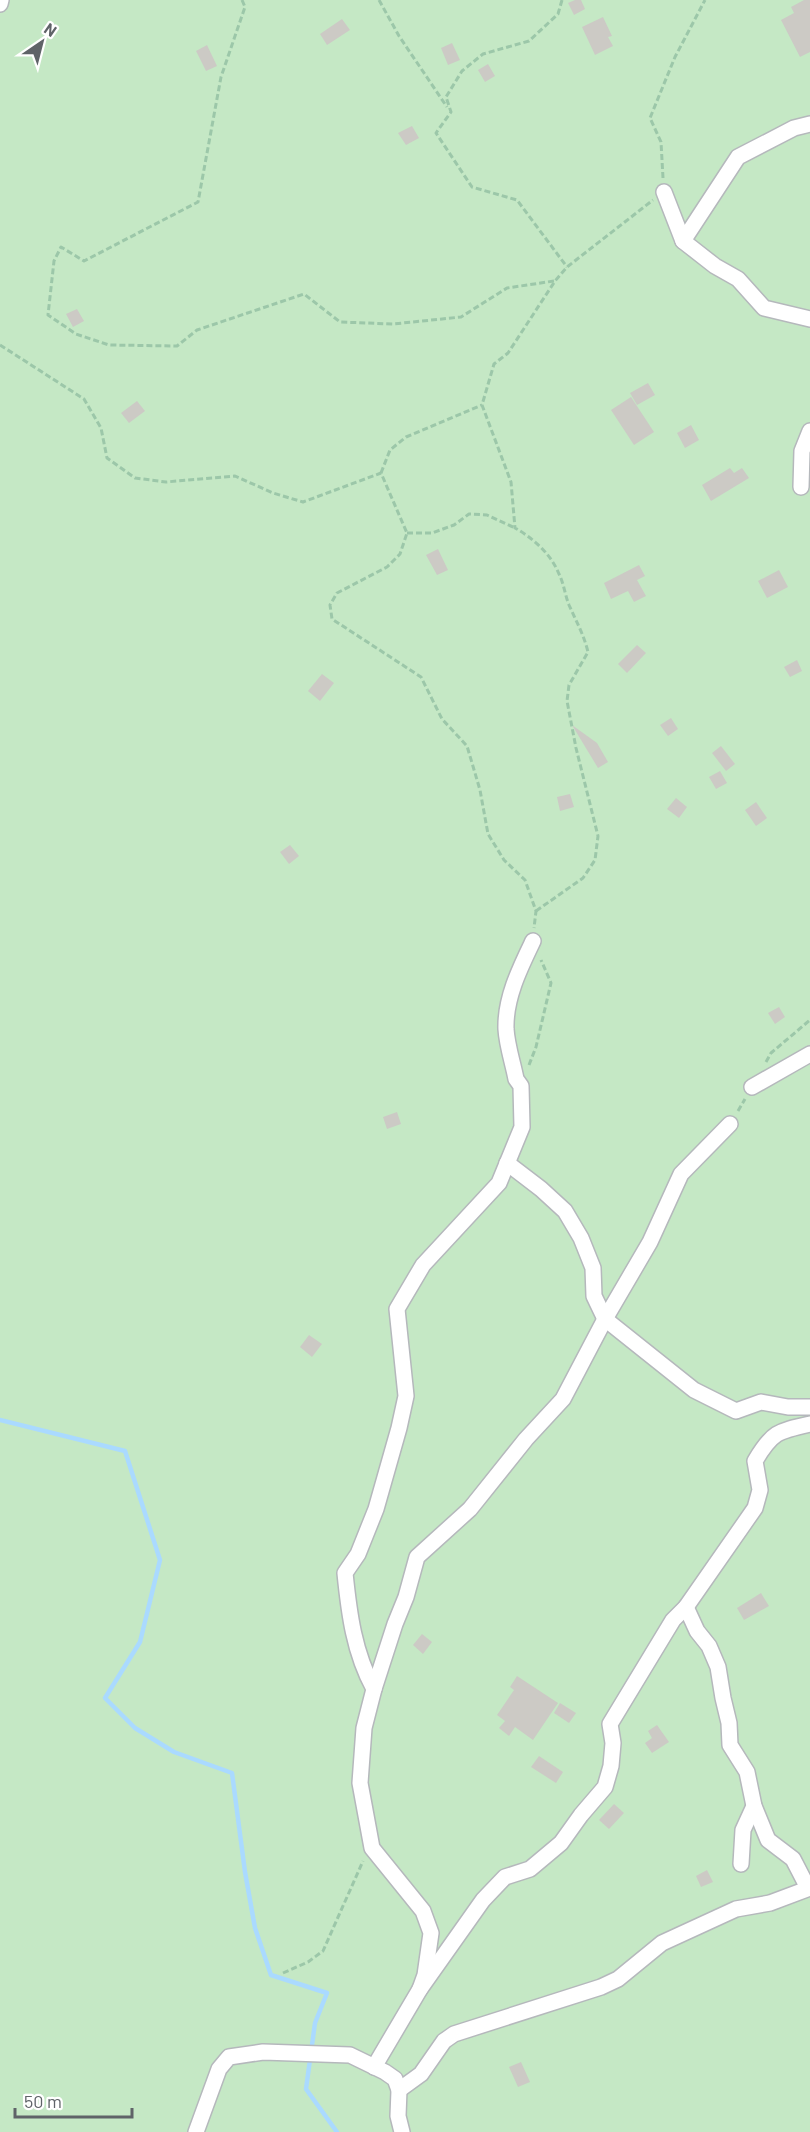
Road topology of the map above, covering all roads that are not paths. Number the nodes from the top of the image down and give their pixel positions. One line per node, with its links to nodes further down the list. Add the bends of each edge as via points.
1 (810, 124): 3 (street, via 794,128 738,157)
2 (664, 192): 3 (street)
3 (683, 241): 4 (street, via 738,279 764,308)
4 (810, 319)
5 (810, 431): 6 (street, via 802,451)
6 (801, 487)
7 (533, 941): 11 (street, via 508,1004 506,1030 516,1079 521,1086 522,1127)
8 (810, 1054): 9 (street)
9 (752, 1087)
10 (730, 1124): 12 (street, via 681,1174 650,1242)
11 (507, 1163): 12 (street, via 565,1211 594,1268 594,1296); 16 (street, via 499,1183 423,1265 398,1309 404,1407 376,1509 358,1554 345,1573 352,1632)
12 (605, 1319): 13 (street, via 694,1390 736,1410 761,1402); 16 (street, via 563,1399 470,1509 417,1557)
13 (810, 1407)
14 (810, 1424): 15 (street, via 787,1428 770,1438 755,1461 760,1490 755,1508)
15 (686, 1607): 17 (street, via 718,1667 730,1745 747,1772); 20 (street, via 610,1724 613,1743 605,1787 561,1843 530,1869 505,1877 483,1900)
16 (374, 1689): 20 (street, via 364,1728 360,1783 372,1848 423,1911 431,1933)
17 (754, 1806): 18 (street, via 743,1830); 19 (street, via 768,1840 793,1859)
18 (741, 1864)
19 (809, 1888): 22 (street, via 770,1903 736,1909 662,1943 602,1987 454,2034 421,2074)
20 (420, 1989): 21 (street)
21 (374, 2067): 22 (street, via 395,2079); 23 (street, via 350,2055 263,2052 229,2057 219,2068)
22 (399, 2090): 24 (street)
23 (196, 2132)
24 (402, 2132)

